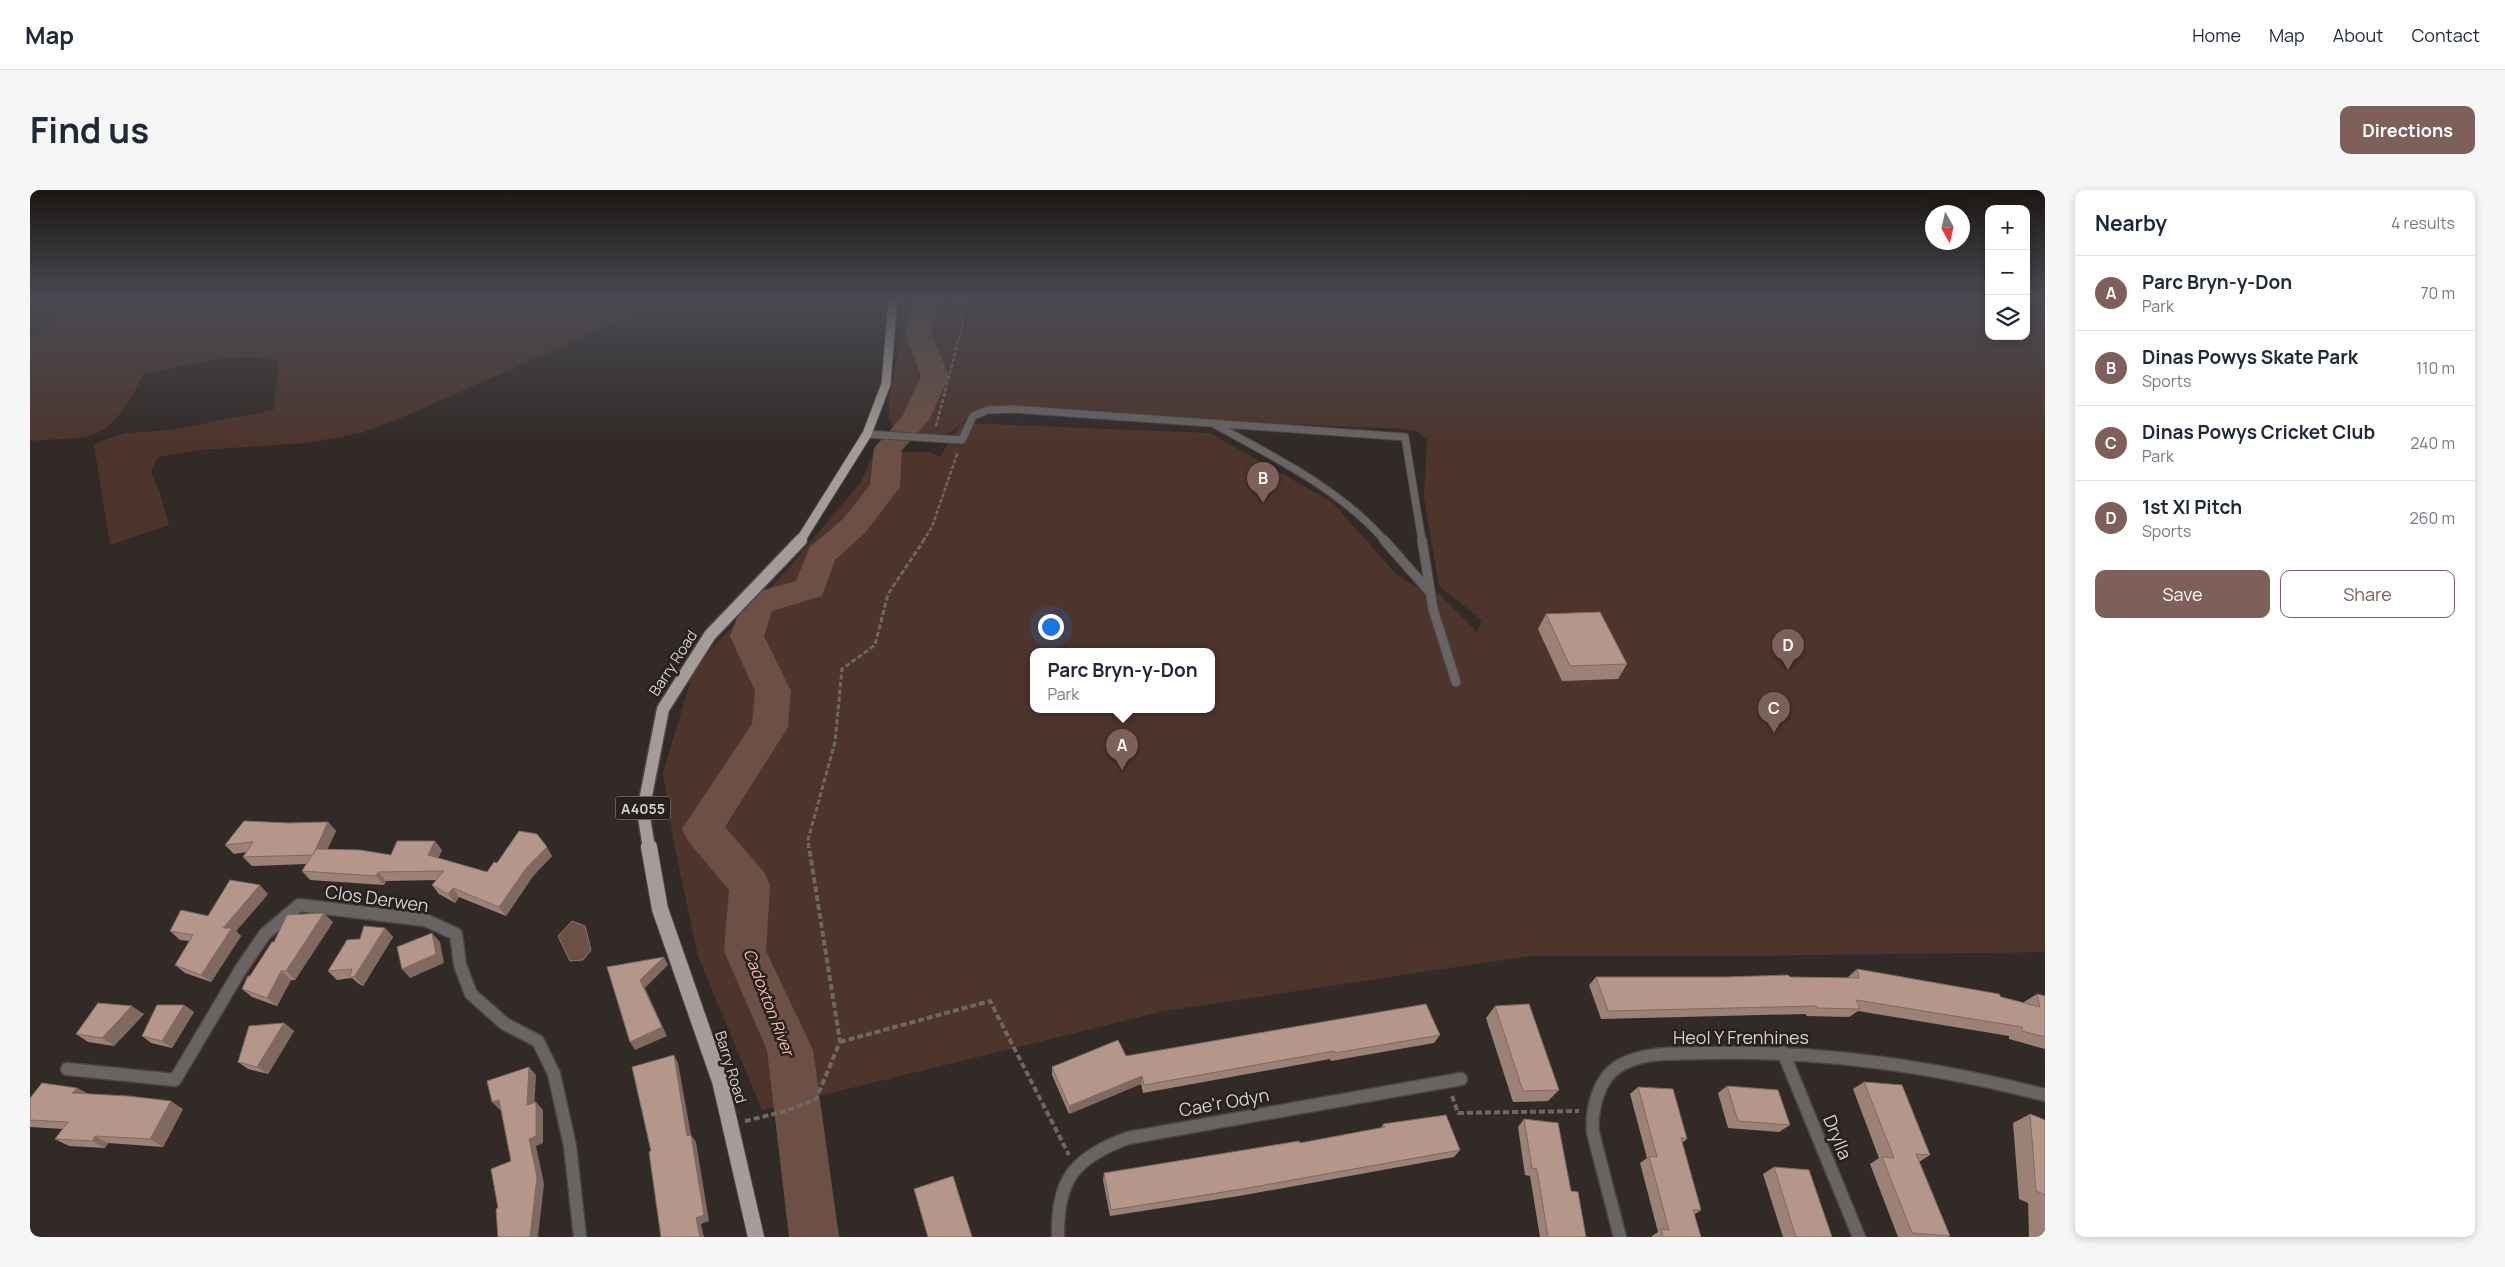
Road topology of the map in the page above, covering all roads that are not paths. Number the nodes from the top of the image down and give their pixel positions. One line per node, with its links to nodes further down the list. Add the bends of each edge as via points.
1 (889, 347): 3 (main road, Barry Road / A4055, via 886,384)
2 (1212, 423): 4 (lane, via 988,410 974,416 962,440); 5 (lane, via 1310,478 1372,527); 5 (lane, via 1405,436)
3 (868, 434): 4 (lane); 12 (main road, Barry Road / A4055, via 799,543 710,635 663,709 643,811 660,909 720,1081)
4 (931, 438)
5 (1430, 592): 6 (lane)
6 (1456, 682)
7 (1783, 1052): 10 (street, Heol Y Frenhines, via 1929,1067); 14 (street, Heol Y Frenhines, via 1642,1057 1618,1066 1601,1088 1592,1110 1593,1133); 15 (street, Drylla)
8 (67, 1069): 11 (street, Clos Derwen, via 175,1080 265,934 300,904 425,920 456,934 460,965 471,994 505,1024 538,1041 554,1074 570,1146)
9 (1461, 1079): 13 (street, Cae'r Odyn, via 1128,1138 1102,1146 1075,1167 1060,1193 1056,1213)
10 (2045, 1095)
11 (580, 1237)
12 (756, 1237)
13 (1058, 1237)
14 (1620, 1237)
15 (1859, 1237)

